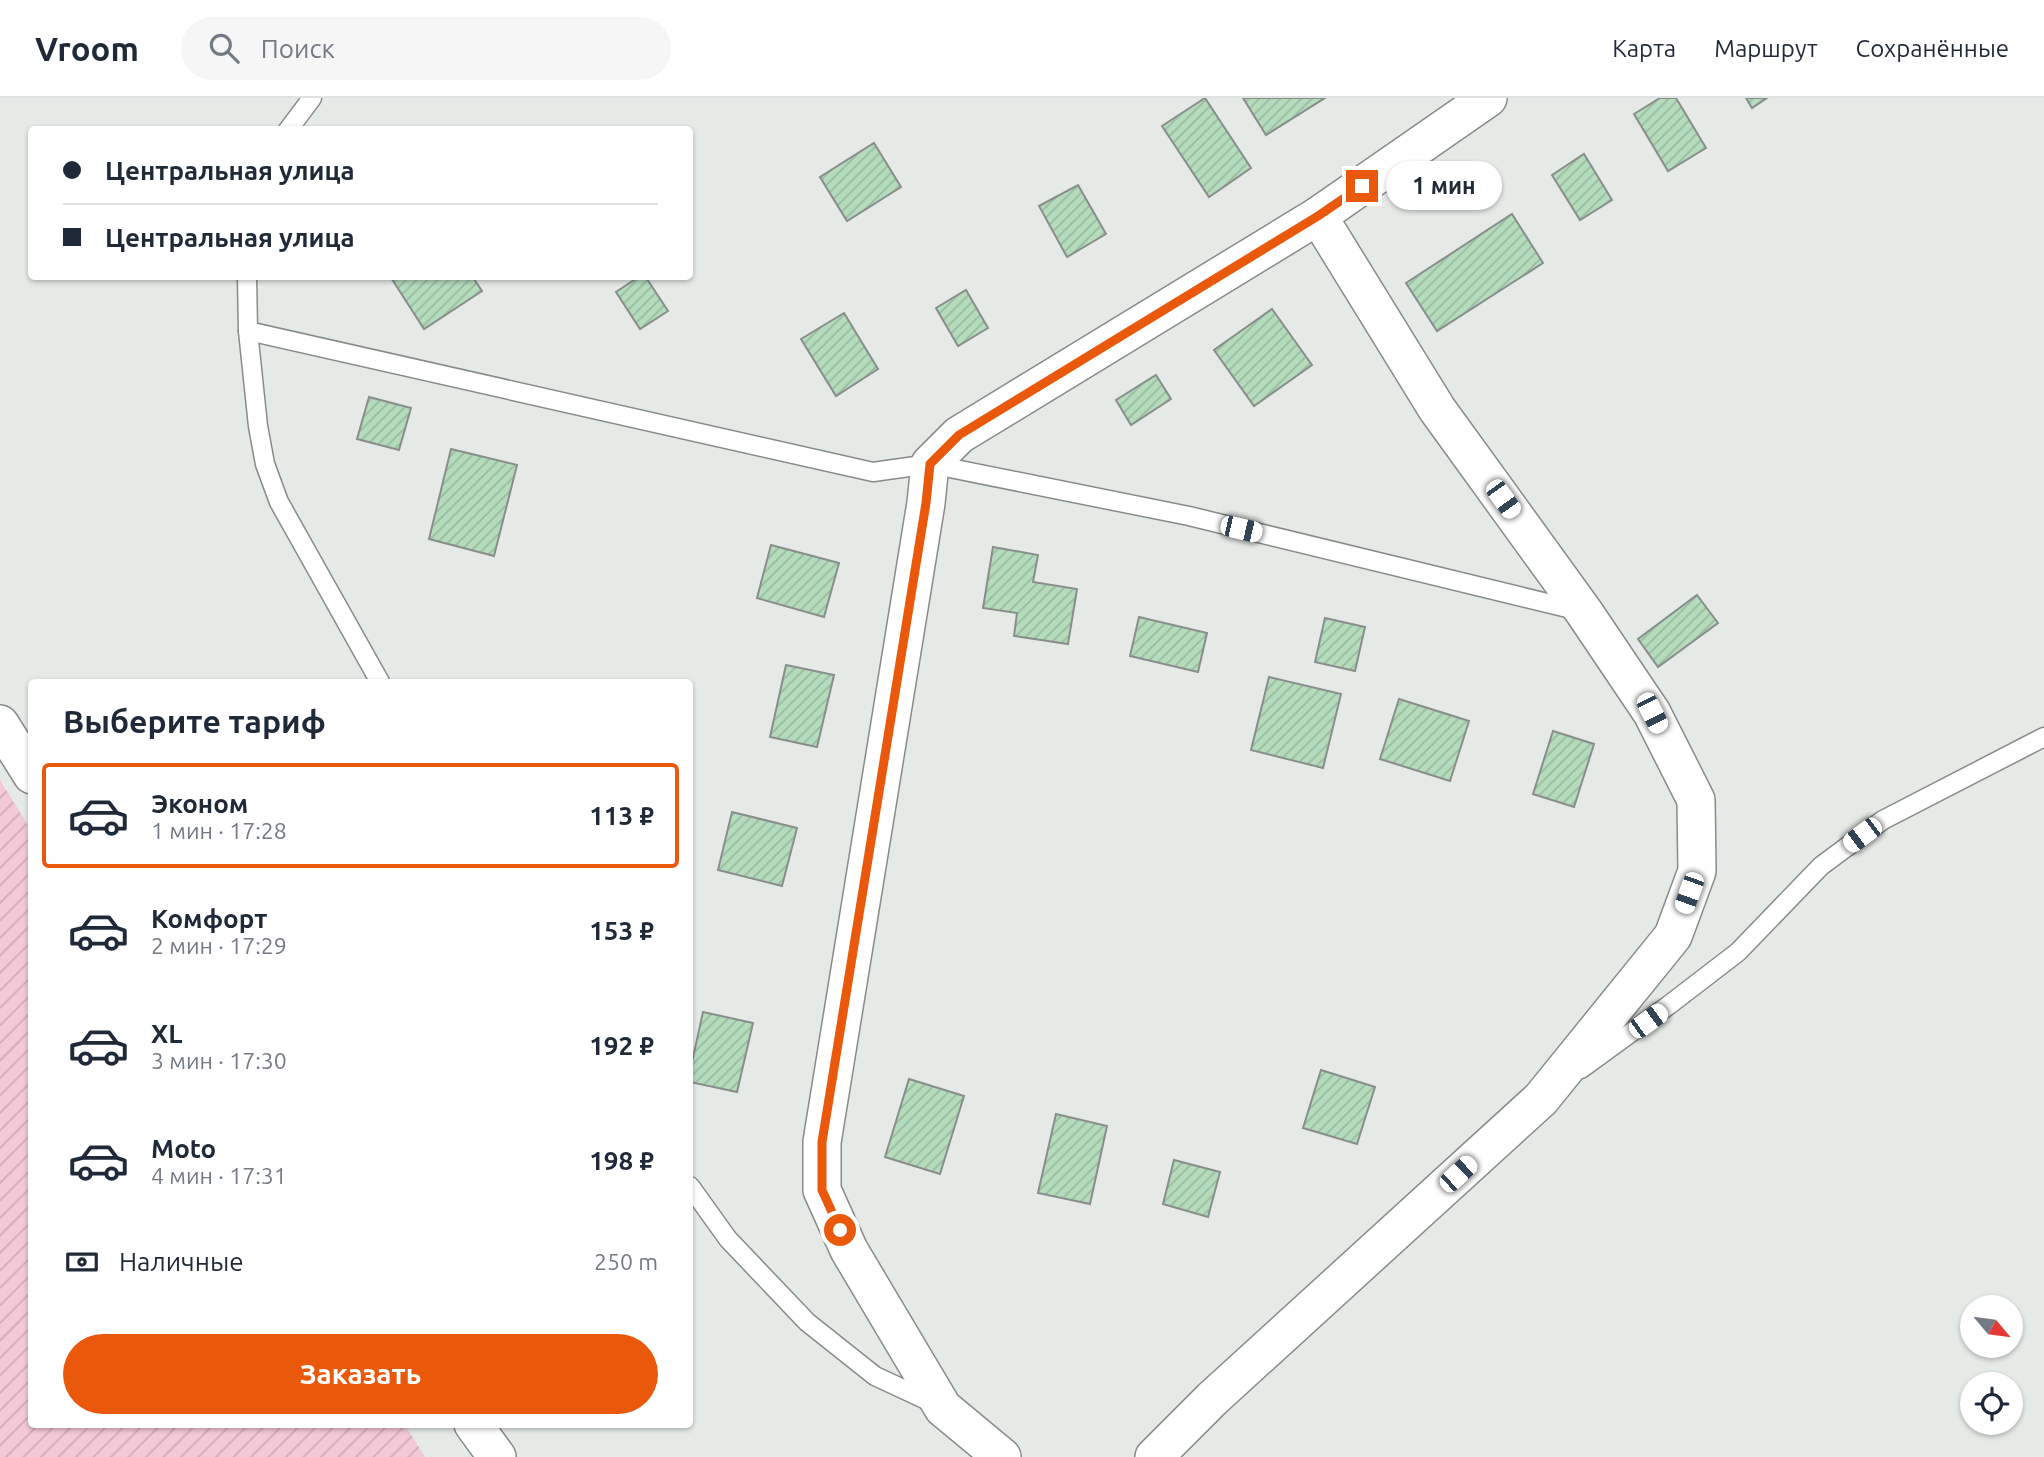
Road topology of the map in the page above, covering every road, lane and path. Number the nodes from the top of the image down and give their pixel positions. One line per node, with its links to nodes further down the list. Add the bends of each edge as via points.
1 (312, 98): 3 (lane)
2 (1474, 102): 4 (street)
3 (291, 126)
4 (1318, 216): 7 (street, via 959,435); 8 (street, via 1437,409)
5 (247, 280): 6 (lane)
6 (248, 331): 7 (lane, via 873,472); 9 (lane, via 258,426 279,502)
7 (930, 464): 8 (lane, via 1189,516); 15 (street, via 822,1142 822,1190 849,1250)
8 (1584, 612): 13 (street, via 1652,713 1696,800 1697,871 1673,936)
9 (378, 679)
10 (0, 724): 12 (street)
11 (2044, 737): 13 (lane, via 1883,820 1821,866 1738,951)
12 (28, 769)
13 (1541, 1098): 19 (street)
14 (693, 1189): 15 (lane, via 728,1238 807,1322 875,1376)
15 (943, 1408): 18 (street)
16 (476, 1428): 17 (street)
17 (497, 1457)
18 (1002, 1457)
19 (1154, 1457)

